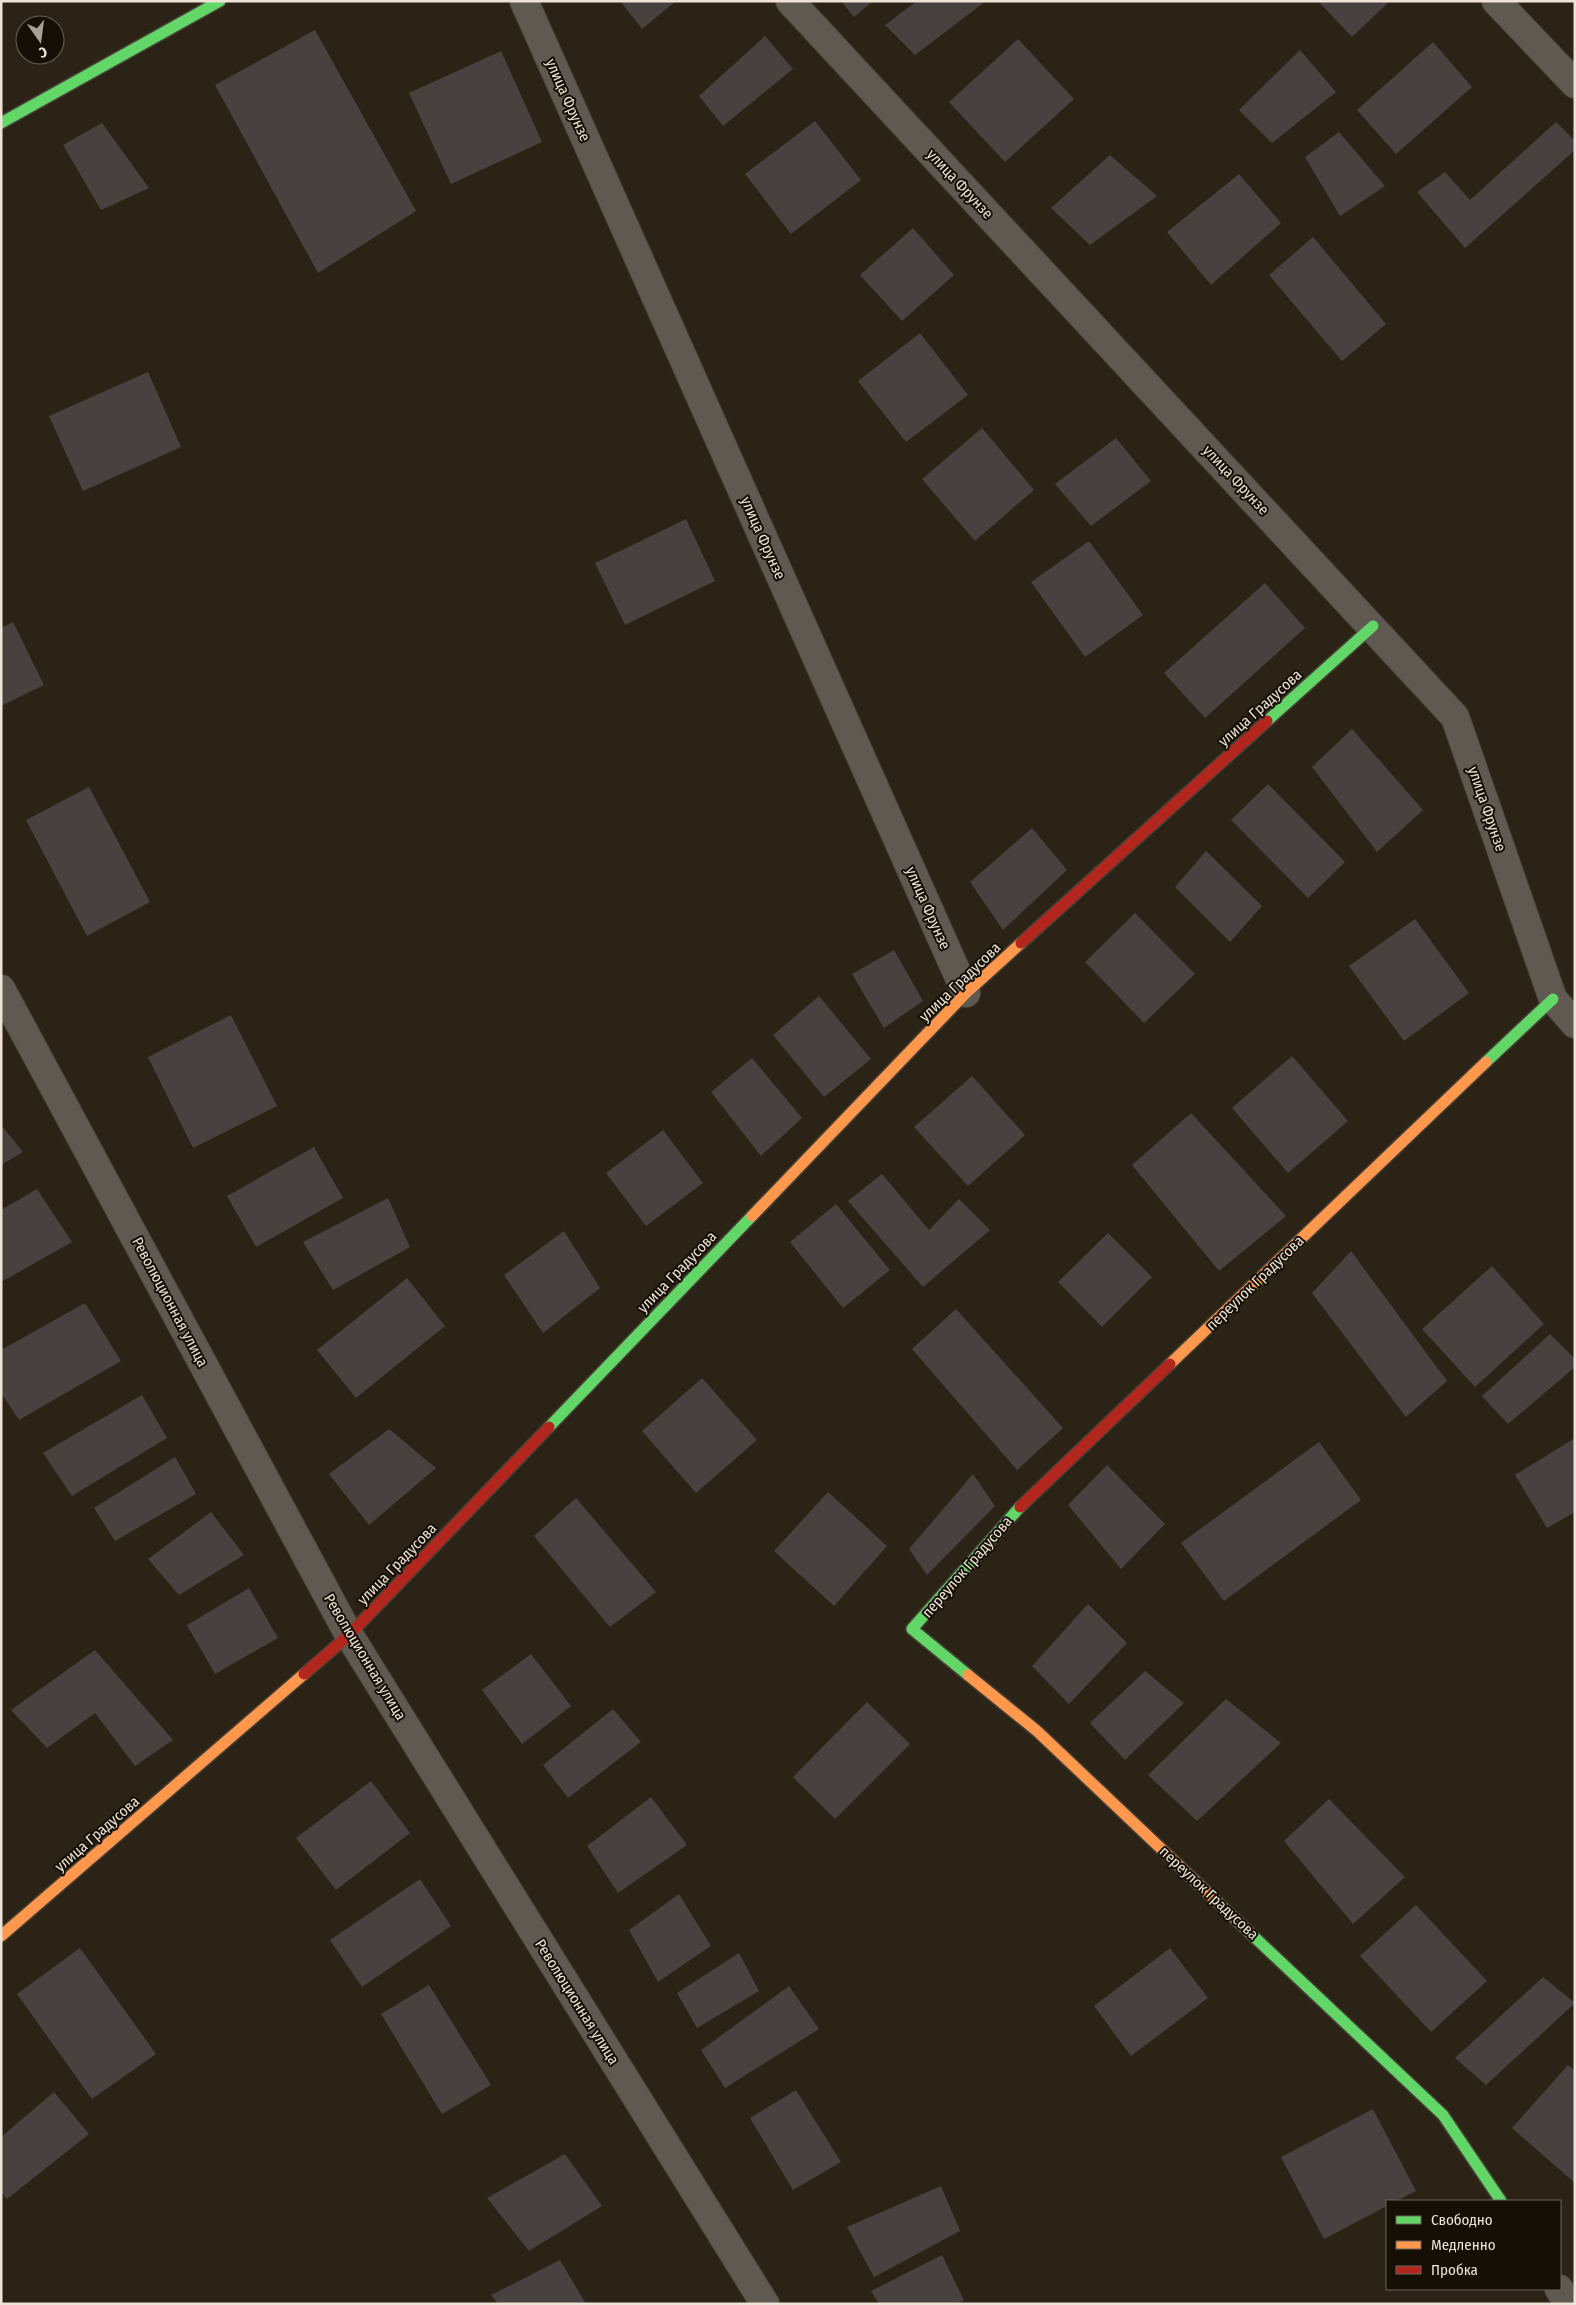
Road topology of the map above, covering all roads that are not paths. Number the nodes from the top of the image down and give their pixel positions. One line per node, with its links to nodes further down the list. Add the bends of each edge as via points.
1 (220, 1): 6 (street)
2 (524, 1): 9 (street, улица Фрунзе)
3 (790, 1): 7 (street, улица Фрунзе)
4 (1496, 1): 5 (street)
5 (1575, 84)
6 (1, 123)
7 (1373, 626): 9 (street, улица Градусова); 10 (street, улица Фрунзе, via 1455,717)
8 (1, 988): 12 (street, Революционная улица)
9 (966, 993): 12 (street, улица Градусова)
10 (1553, 999): 11 (street, улица Фрунзе); 14 (street, переулок Градусова, via 1022,1505 912,1629 1037,1731 1443,2115)
11 (1575, 1024)
12 (349, 1635): 13 (street, улица Градусова); 16 (street, Революционная улица)
13 (1, 1936)
14 (1500, 2200)
15 (1560, 2290): 17 (street)
16 (765, 2304)
17 (1569, 2304)

